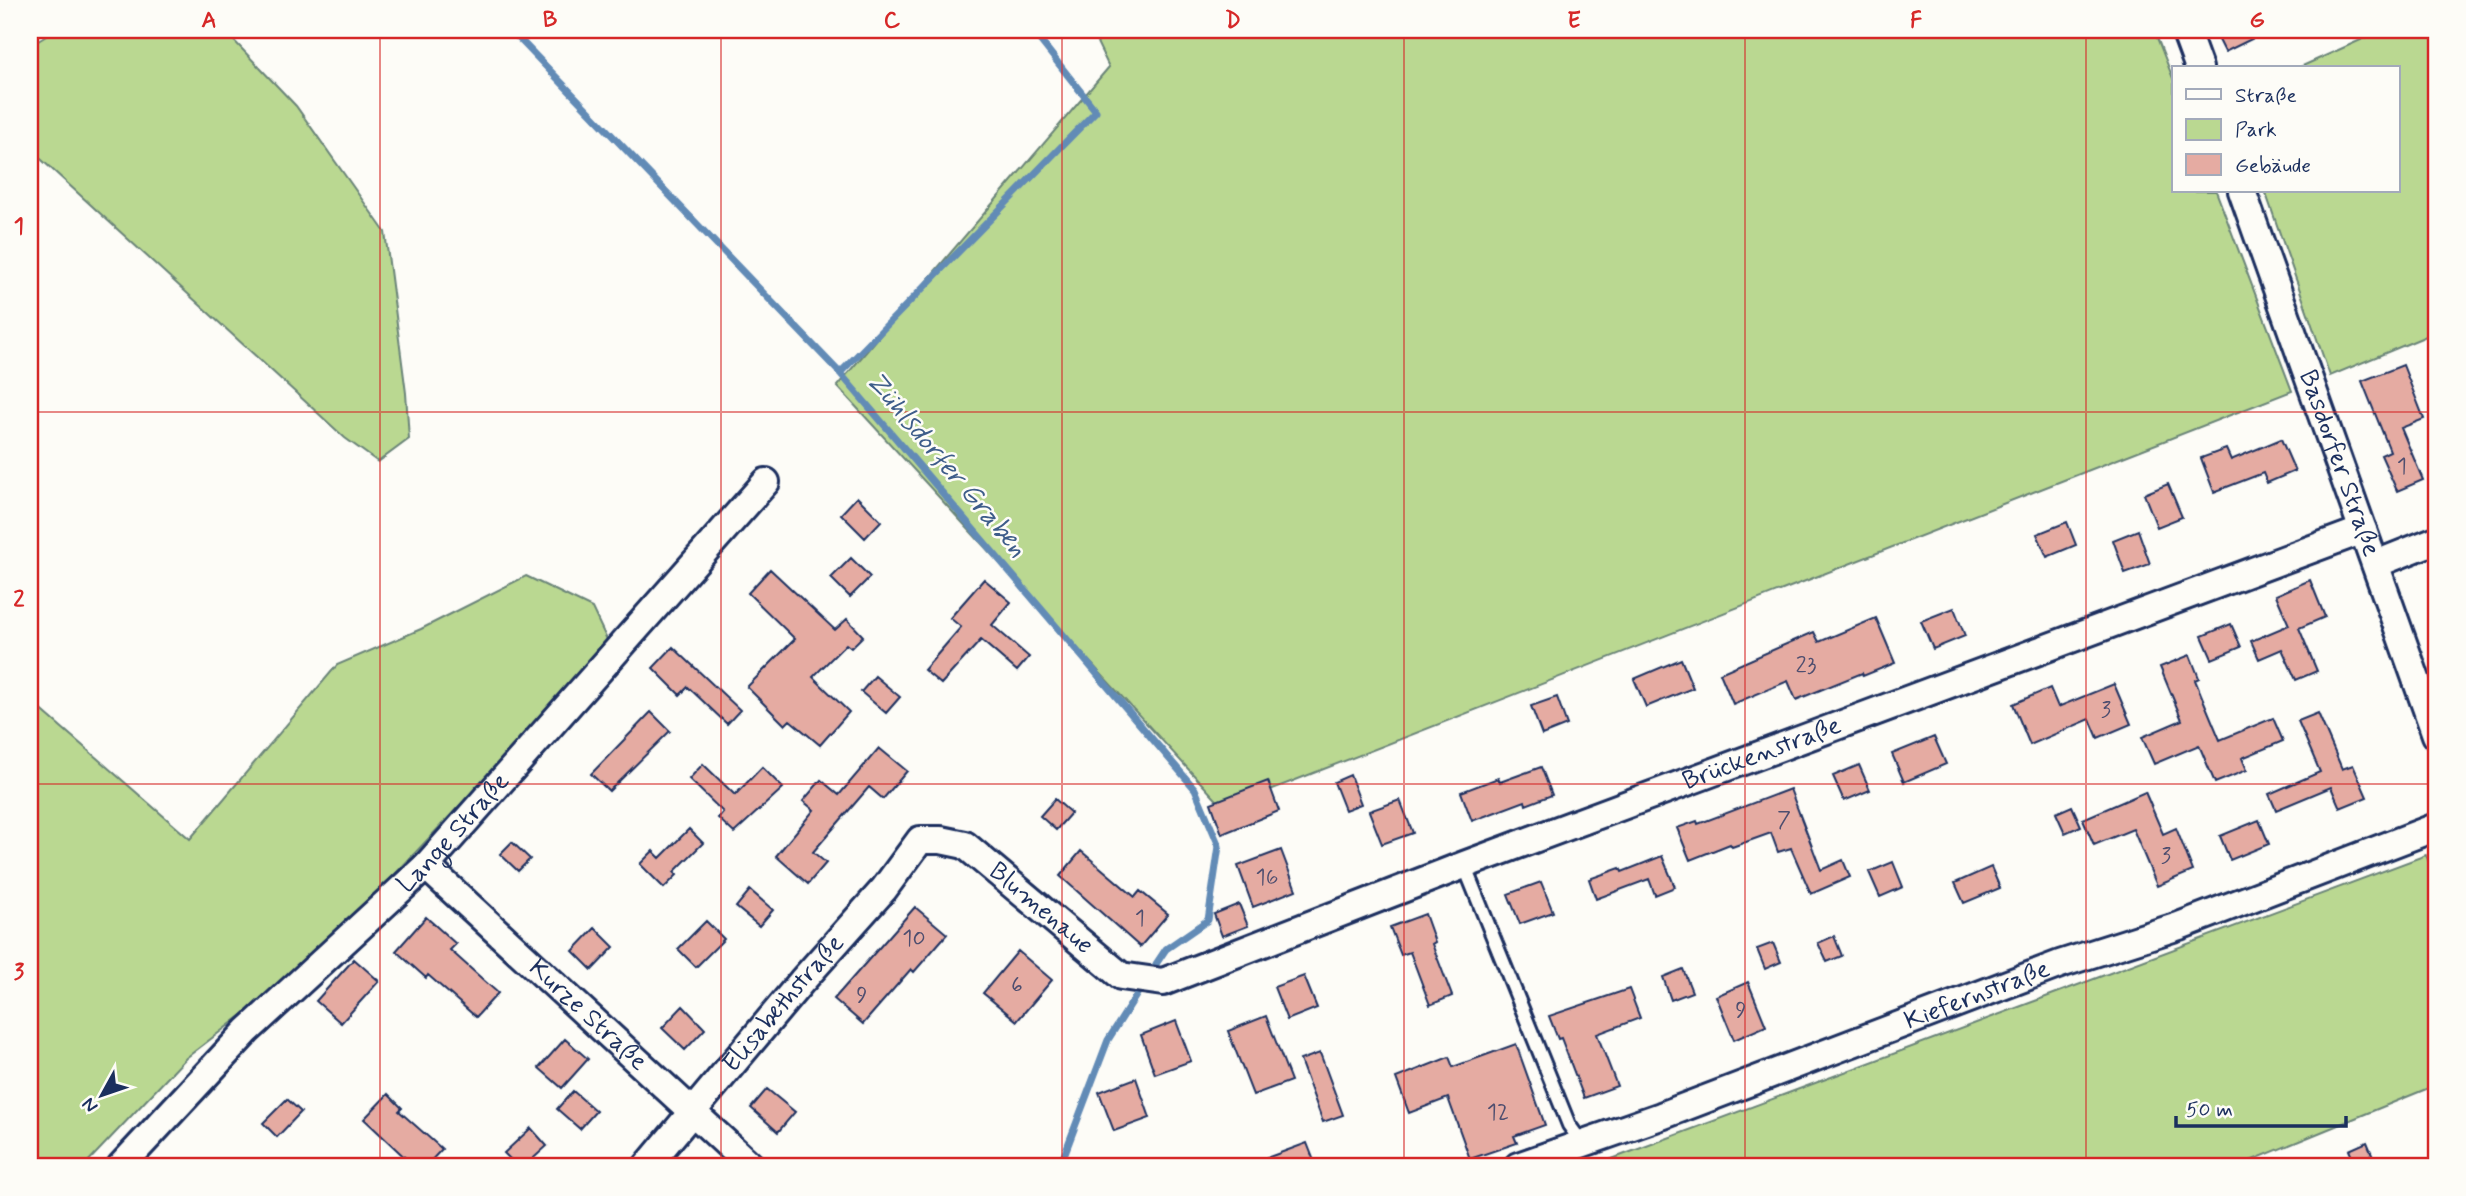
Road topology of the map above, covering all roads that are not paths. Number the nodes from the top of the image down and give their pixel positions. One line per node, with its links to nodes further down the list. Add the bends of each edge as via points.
1 (2185, 30): 2 (street)
2 (2198, 66)
3 (2242, 192): 5 (street, Basdorfer Straße)
4 (766, 482): 12 (street, Lange Straße)
5 (2363, 530): 7 (street, Basdorfer Straße); 11 (street, Brückenstraße)
6 (2436, 540): 7 (street)
7 (2376, 564): 8 (street, Basdorfer Straße)
8 (2436, 735)
9 (2436, 827): 15 (street, Kiefernstraße, via 2179,926 2060,964)
10 (920, 840): 13 (street, Blumenaue, via 965,845 1121,976); 14 (street, Elisabethstraße, via 884,889)
11 (1464, 865): 13 (street, Brückenstraße); 15 (lane, via 1569,1125)
12 (426, 866): 14 (street, Kurze Straße); 16 (street, Lange Straße, via 247,1031)
13 (1163, 982)
14 (693, 1112): 17 (street, Elisabethstraße); 18 (street, Kurze Straße)
15 (1582, 1143): 19 (street, Kiefernstraße)
16 (121, 1166)
17 (646, 1166)
18 (751, 1166)
19 (1518, 1166)

